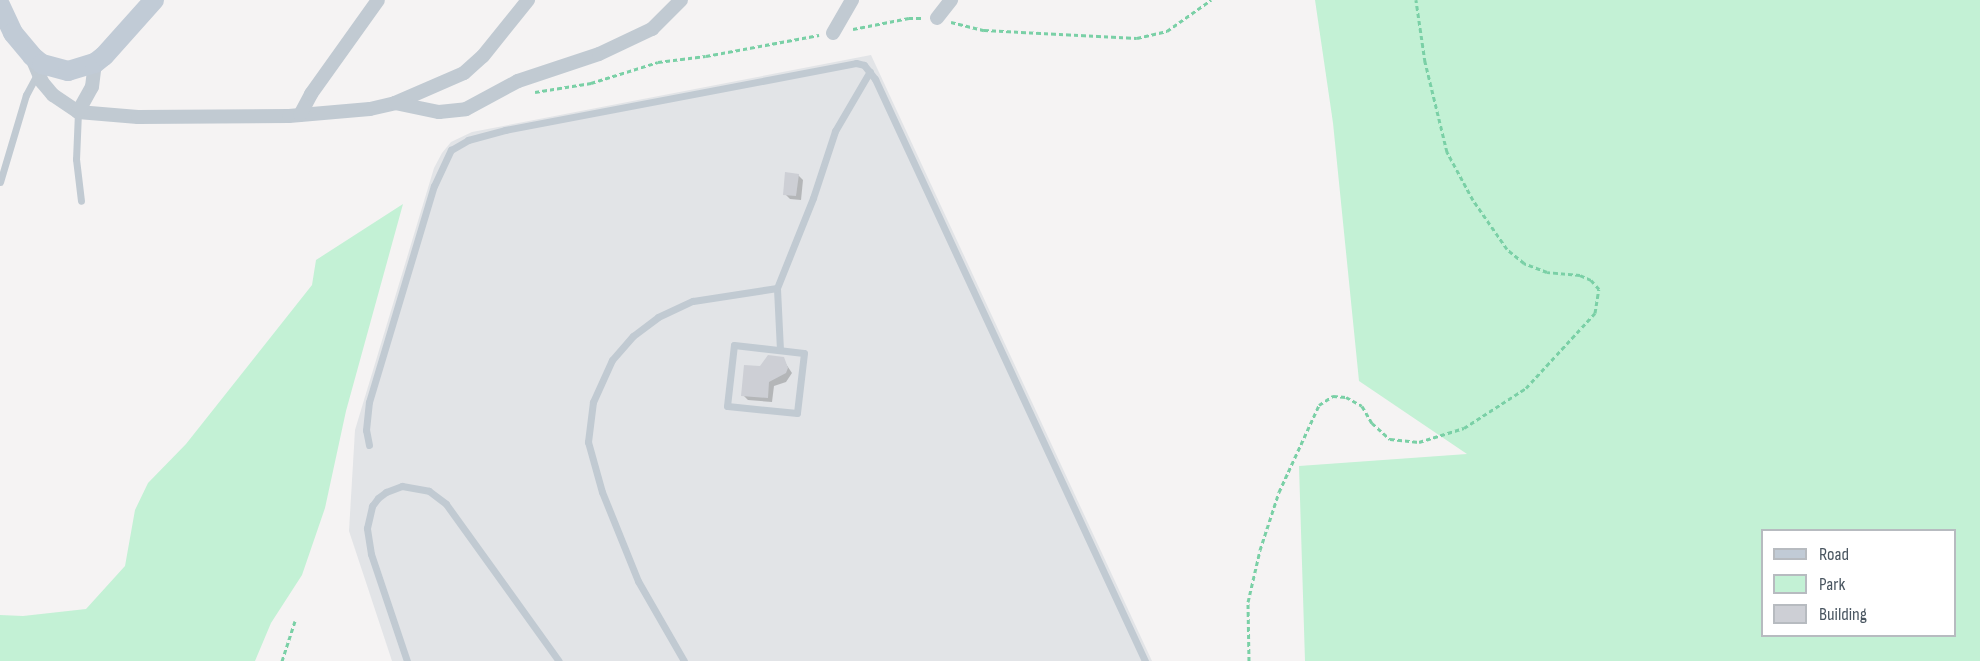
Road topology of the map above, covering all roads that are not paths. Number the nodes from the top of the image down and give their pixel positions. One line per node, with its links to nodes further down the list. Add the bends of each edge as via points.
1 (154, 0): 11 (street)
2 (378, 0): 15 (street)
3 (528, 0): 13 (street, via 483,56 464,73)
4 (681, 0): 13 (street, via 652,29 599,54 518,81 466,109 439,112)
5 (852, 0): 9 (street)
6 (951, 0): 8 (street)
7 (0, 5): 10 (street, via 13,33)
8 (937, 18)
9 (833, 33)
10 (35, 63): 11 (street, via 68,71); 14 (street, via 53,95); 16 (lane)
11 (95, 63): 14 (street, via 92,87)
12 (870, 71): 18 (lane, via 835,131); 20 (lane, via 864,65 849,64 505,130 459,144 446,157 434,186 369,402); 24 (lane)
13 (395, 103): 15 (street)
14 (78, 112): 15 (street, via 138,117); 17 (lane, via 76,159)
15 (300, 115)
16 (0, 182)
17 (81, 201)
18 (777, 288): 19 (lane); 23 (lane, via 693,301 658,317 633,336 612,360 593,402 588,442 602,492 638,581)
19 (780, 350): 19 (lane, via 734,345 727,406 797,413 804,353)
20 (369, 445)
21 (407, 661): 22 (lane, via 371,554 367,528 378,498 402,486 429,491 446,504)
22 (559, 661)
23 (684, 661)
24 (1144, 661)

